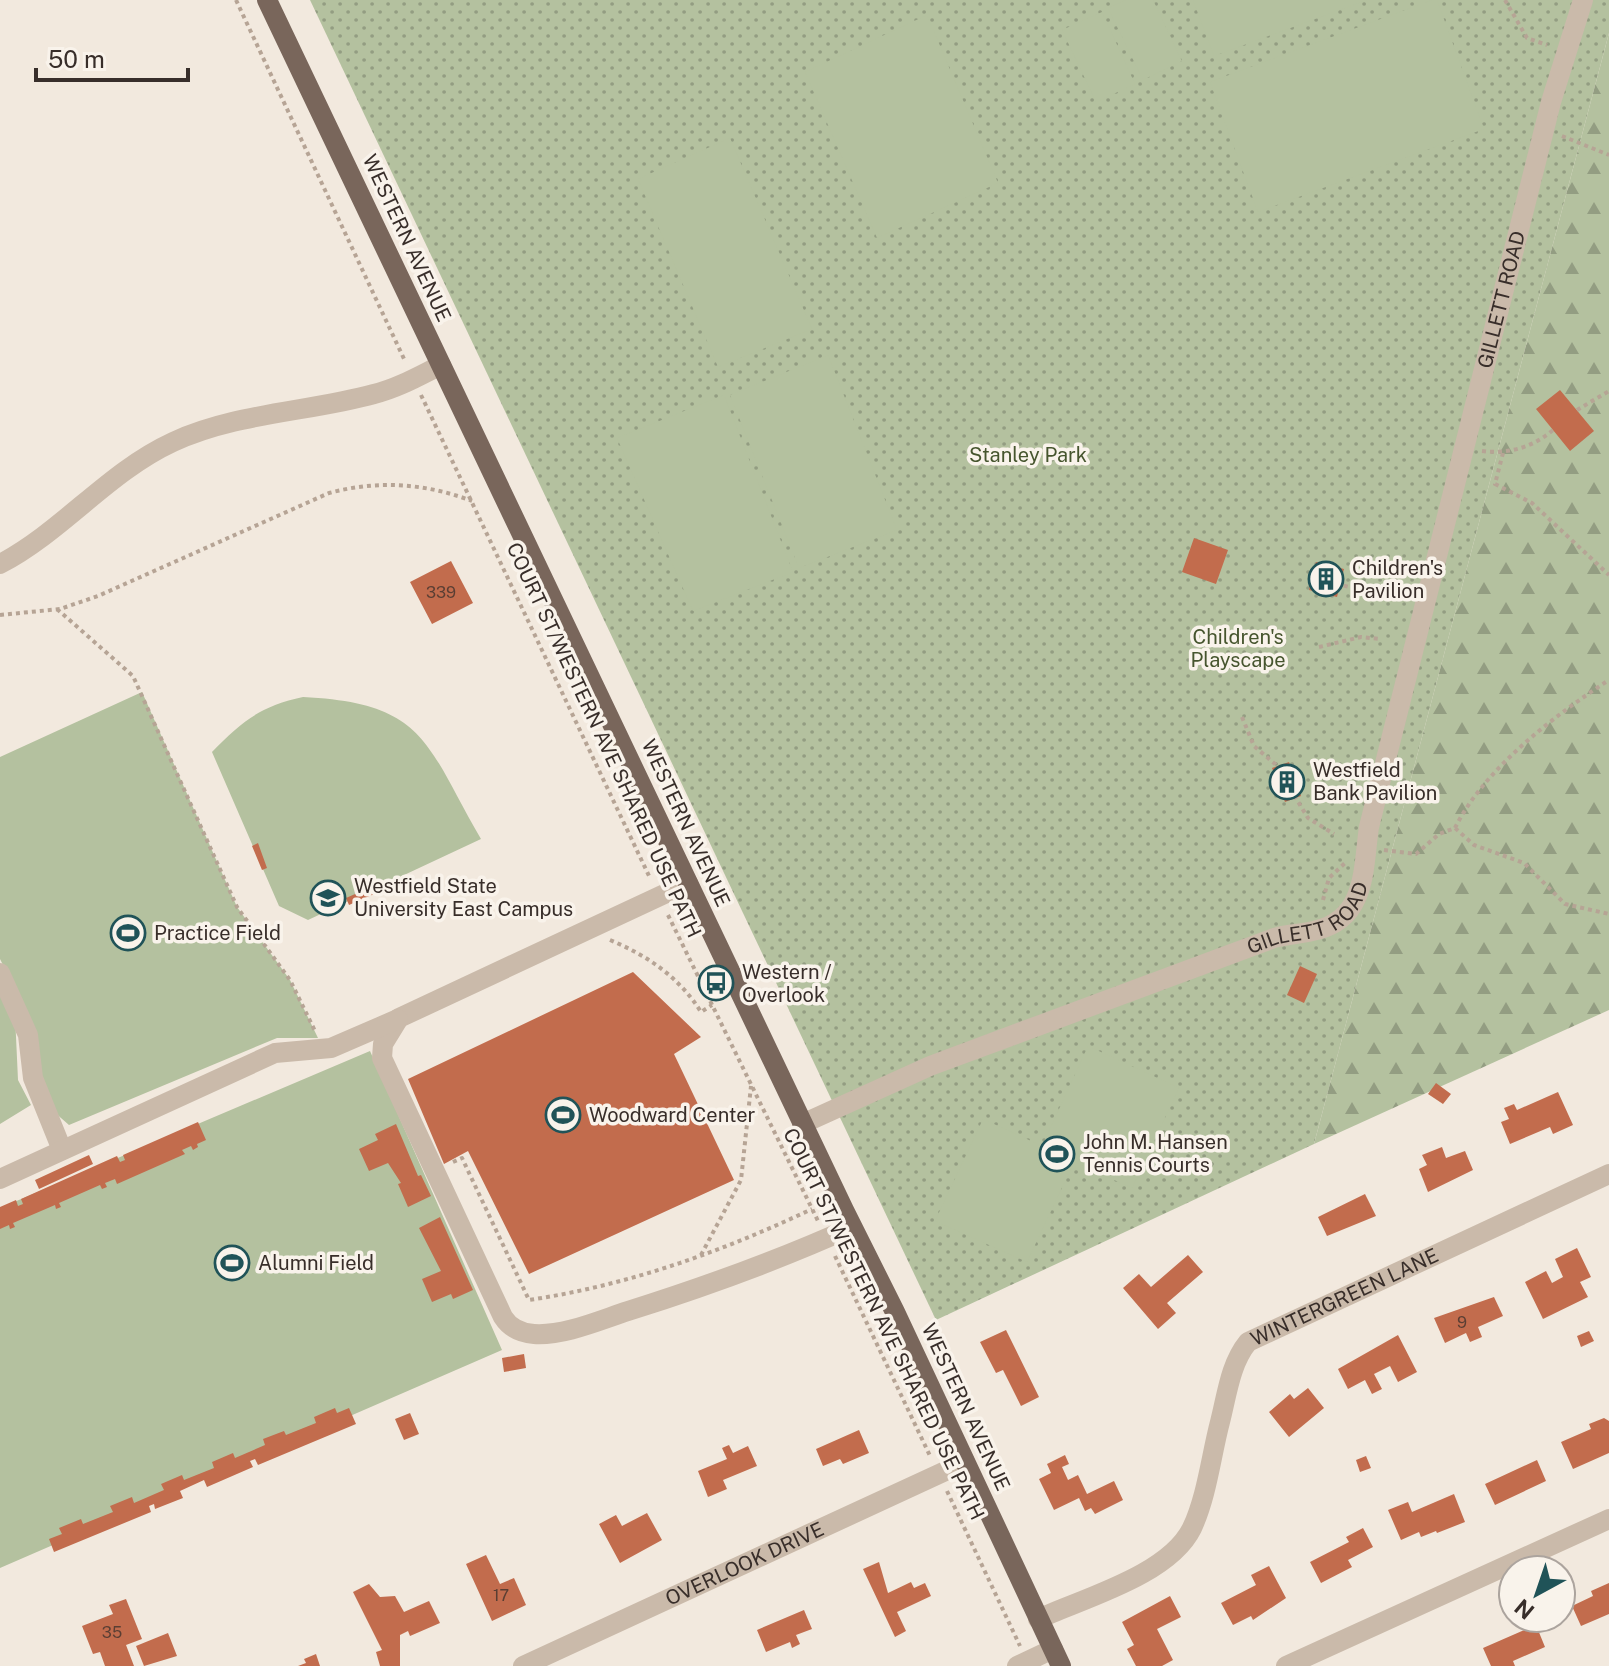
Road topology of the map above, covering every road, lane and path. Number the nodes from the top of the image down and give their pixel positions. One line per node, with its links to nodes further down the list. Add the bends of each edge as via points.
1 (236, 0): 9 (path, COURT ST/WESTERN AVE SHARED USE PATH)
2 (267, 0): 8 (main road, WESTERN AVENUE)
3 (1505, 0): 5 (path, via 1530,40)
4 (1583, 0): 5 (street, GILLETT ROAD)
5 (1569, 51): 6 (street, GILLETT ROAD)
6 (1544, 130): 7 (path); 14 (street, GILLETT ROAD)
7 (1609, 155)
8 (441, 365): 9 (street); 30 (main road, WESTERN AVENUE)
9 (413, 379): 15 (path, COURT ST/WESTERN AVE SHARED USE PATH); 16 (street, via 373,394 175,441 122,473)
10 (1609, 391): 11 (path)
11 (1577, 410)
12 (1553, 430): 13 (path, via 1533,444)
13 (1503, 453): 14 (path, via 1482,450); 17 (path, via 1495,484 1532,503)
14 (1461, 466): 40 (street, GILLETT ROAD, via 1369,827 1364,874 1358,897 1345,915 1327,927 1274,938 930,1066)
15 (474, 502): 20 (path, via 388,483 353,487); 31 (path, COURT ST/WESTERN AVE SHARED USE PATH)
16 (0, 564)
17 (1609, 575)
18 (1313, 577): 19 (path)
19 (1392, 599)
20 (57, 609): 21 (path); 38 (path, via 133,676 237,907 290,980)
21 (0, 615)
22 (1380, 639): 23 (path, via 1361,637)
23 (1319, 647)
24 (1609, 680): 26 (path, via 1558,713 1490,780)
25 (1242, 717): 27 (path, via 1254,746 1275,764 1308,818)
26 (1455, 828): 28 (path, via 1416,854); 33 (path, via 1474,845 1524,863 1565,904)
27 (1334, 834)
28 (1381, 850)
29 (1350, 860): 32 (path, via 1329,878)
30 (688, 883): 31 (street); 40 (main road, WESTERN AVENUE)
31 (658, 895): 36 (path, COURT ST/WESTERN AVE SHARED USE PATH); 37 (street)
32 (1323, 900)
33 (1609, 914)
34 (601, 936): 36 (path, via 657,964 687,990 701,1012)
35 (0, 973): 41 (street, via 28,1035 33,1078)
36 (712, 1005): 39 (path, COURT ST/WESTERN AVE SHARED USE PATH)
37 (399, 1018): 41 (street, via 331,1048 275,1053); 47 (street, via 383,1044 382,1058 503,1317 522,1333 606,1318 710,1285)
38 (318, 1038)
39 (751, 1084): 45 (path, COURT ST/WESTERN AVE SHARED USE PATH); 48 (path, via 741,1180)
40 (802, 1124): 46 (main road, WESTERN AVENUE)
41 (62, 1150): 44 (street)
42 (444, 1167): 48 (path, via 462,1158 529,1300 604,1286)
43 (1609, 1174): 52 (street, WINTERGREEN LANE, via 1248,1342 1234,1369 1195,1519 1182,1544 1146,1571)
44 (0, 1179)
45 (812, 1209): 47 (path, COURT ST/WESTERN AVE SHARED USE PATH); 48 (path)
46 (852, 1227): 47 (street); 49 (main road, WESTERN AVENUE)
47 (826, 1239): 50 (path, COURT ST/WESTERN AVE SHARED USE PATH)
48 (699, 1257)
49 (965, 1462): 50 (street, OVERLOOK DRIVE); 52 (main road, WESTERN AVENUE)
50 (939, 1474): 54 (path, COURT ST/WESTERN AVE SHARED USE PATH); 55 (street, OVERLOOK DRIVE)
51 (1609, 1519): 56 (street)
52 (1038, 1619): 53 (main road, WESTERN AVENUE)
53 (1057, 1658): 54 (street)
54 (1022, 1664)
55 (523, 1666)
56 (1286, 1666)

